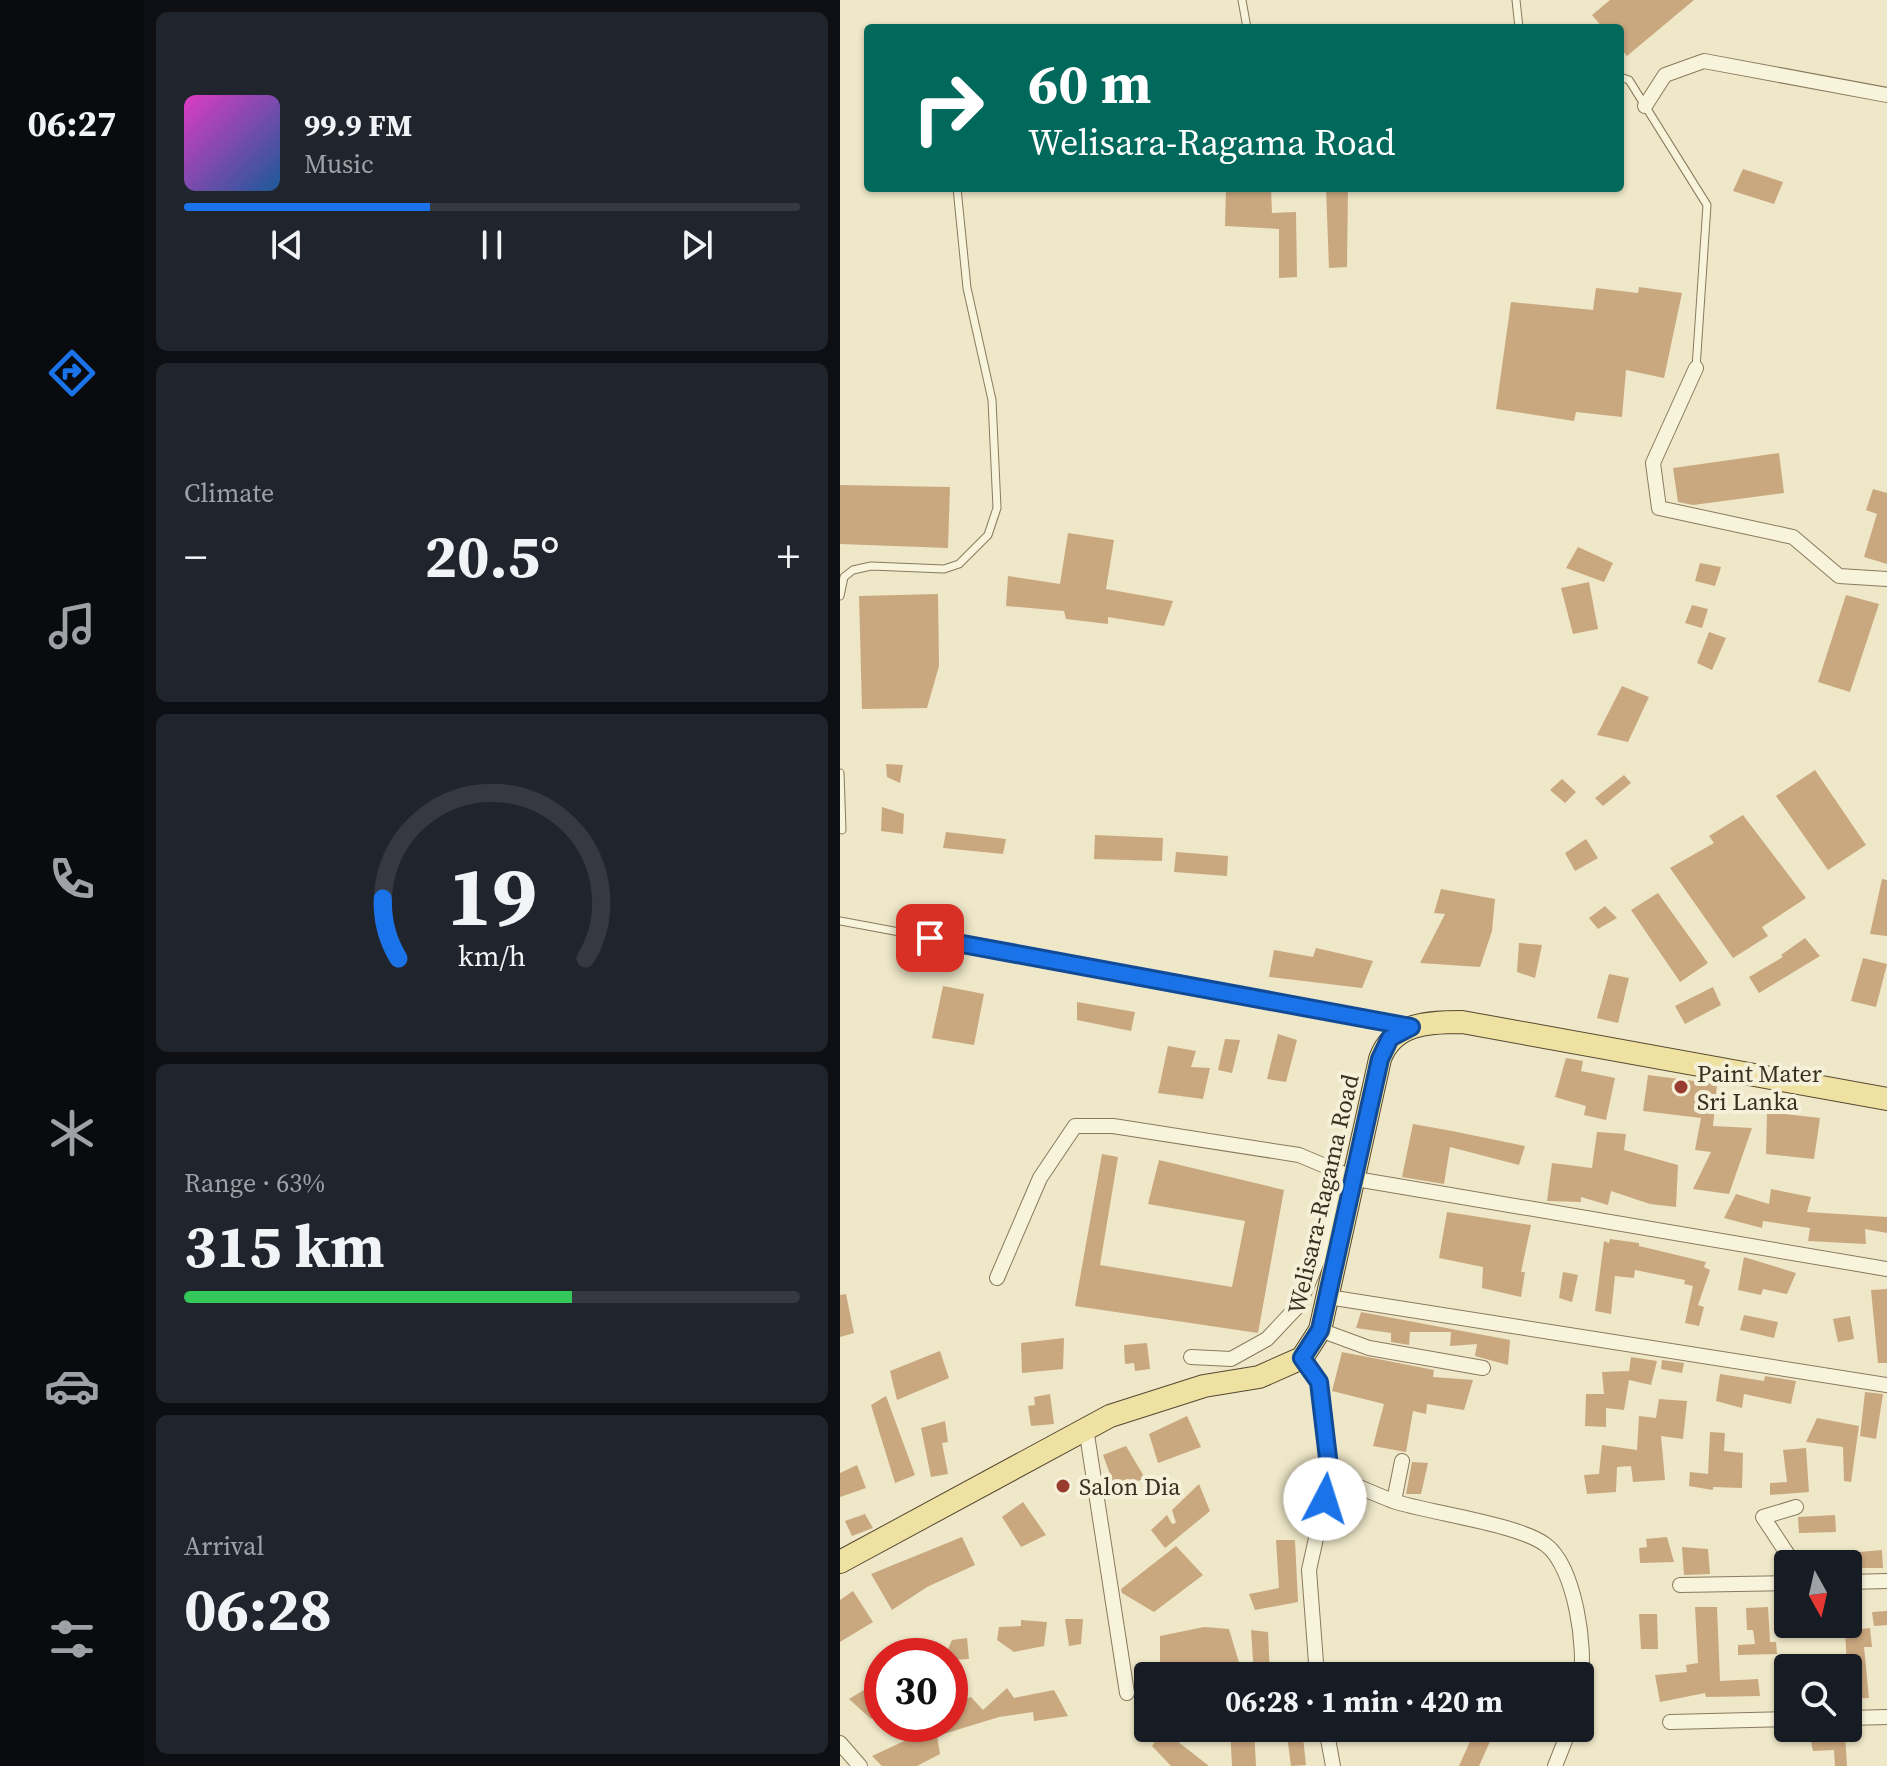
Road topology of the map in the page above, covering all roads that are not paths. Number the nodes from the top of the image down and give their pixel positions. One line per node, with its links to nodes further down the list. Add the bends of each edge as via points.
1 (1242, 0): 3 (lane)
2 (1516, 0): 4 (lane)
3 (1246, 24)
4 (1519, 24)
5 (1624, 78): 7 (lane)
6 (1887, 95): 7 (street, via 1704,61 1665,75)
7 (1645, 106): 9 (lane, via 1707,205)
8 (957, 192): 11 (lane, via 967,288 992,400 997,508 988,535 959,564 944,569 853,570 844,577)
9 (1696, 368): 10 (street, via 1653,463 1659,508 1793,537 1839,576)
10 (1887, 579)
11 (840, 596)
12 (840, 773): 13 (lane)
13 (842, 830)
14 (840, 921): 15 (lane)
15 (1411, 1027): 16 (main road, via 1462,1022); 17 (main road, Welisara-Ragama Road, via 1390,1038 1380,1059)
16 (1887, 1099)
17 (1346, 1174): 18 (street); 19 (street, via 1284,1153 1113,1126 1075,1126 1040,1178); 20 (main road, Welisara-Ragama Road); 22 (street, via 1299,1305 1267,1339 1231,1359)
18 (1887, 1269)
19 (997, 1278)
20 (1328, 1297): 21 (main road, Welisara-Ragama Road); 25 (street)
21 (1320, 1330): 23 (main road, Welisara-Ragama Road); 24 (street, via 1369,1348)
22 (1191, 1357)
23 (1302, 1358): 26 (main road, via 1259,1377 1204,1386); 28 (street, via 1319,1382)
24 (1483, 1368)
25 (1887, 1385)
26 (1086, 1428): 32 (main road); 39 (street)
27 (1402, 1461): 29 (street)
28 (1330, 1475): 29 (street); 37 (street, via 1309,1570)
29 (1394, 1501): 38 (street, via 1546,1545 1570,1576)
30 (1796, 1507): 31 (street, via 1763,1517)
31 (1785, 1550)
32 (840, 1562)
33 (1887, 1581): 34 (street)
34 (1862, 1582)
35 (1774, 1583): 36 (street)
36 (1680, 1585)
37 (1316, 1662)
38 (1582, 1662)
39 (1127, 1693)
40 (1887, 1717): 41 (street)
41 (1862, 1718)
42 (1774, 1719): 43 (street)
43 (1670, 1722)
44 (1329, 1742): 48 (street)
45 (1564, 1742): 49 (street)
46 (840, 1743): 47 (street)
47 (860, 1766)
48 (1333, 1766)
49 (1555, 1766)

